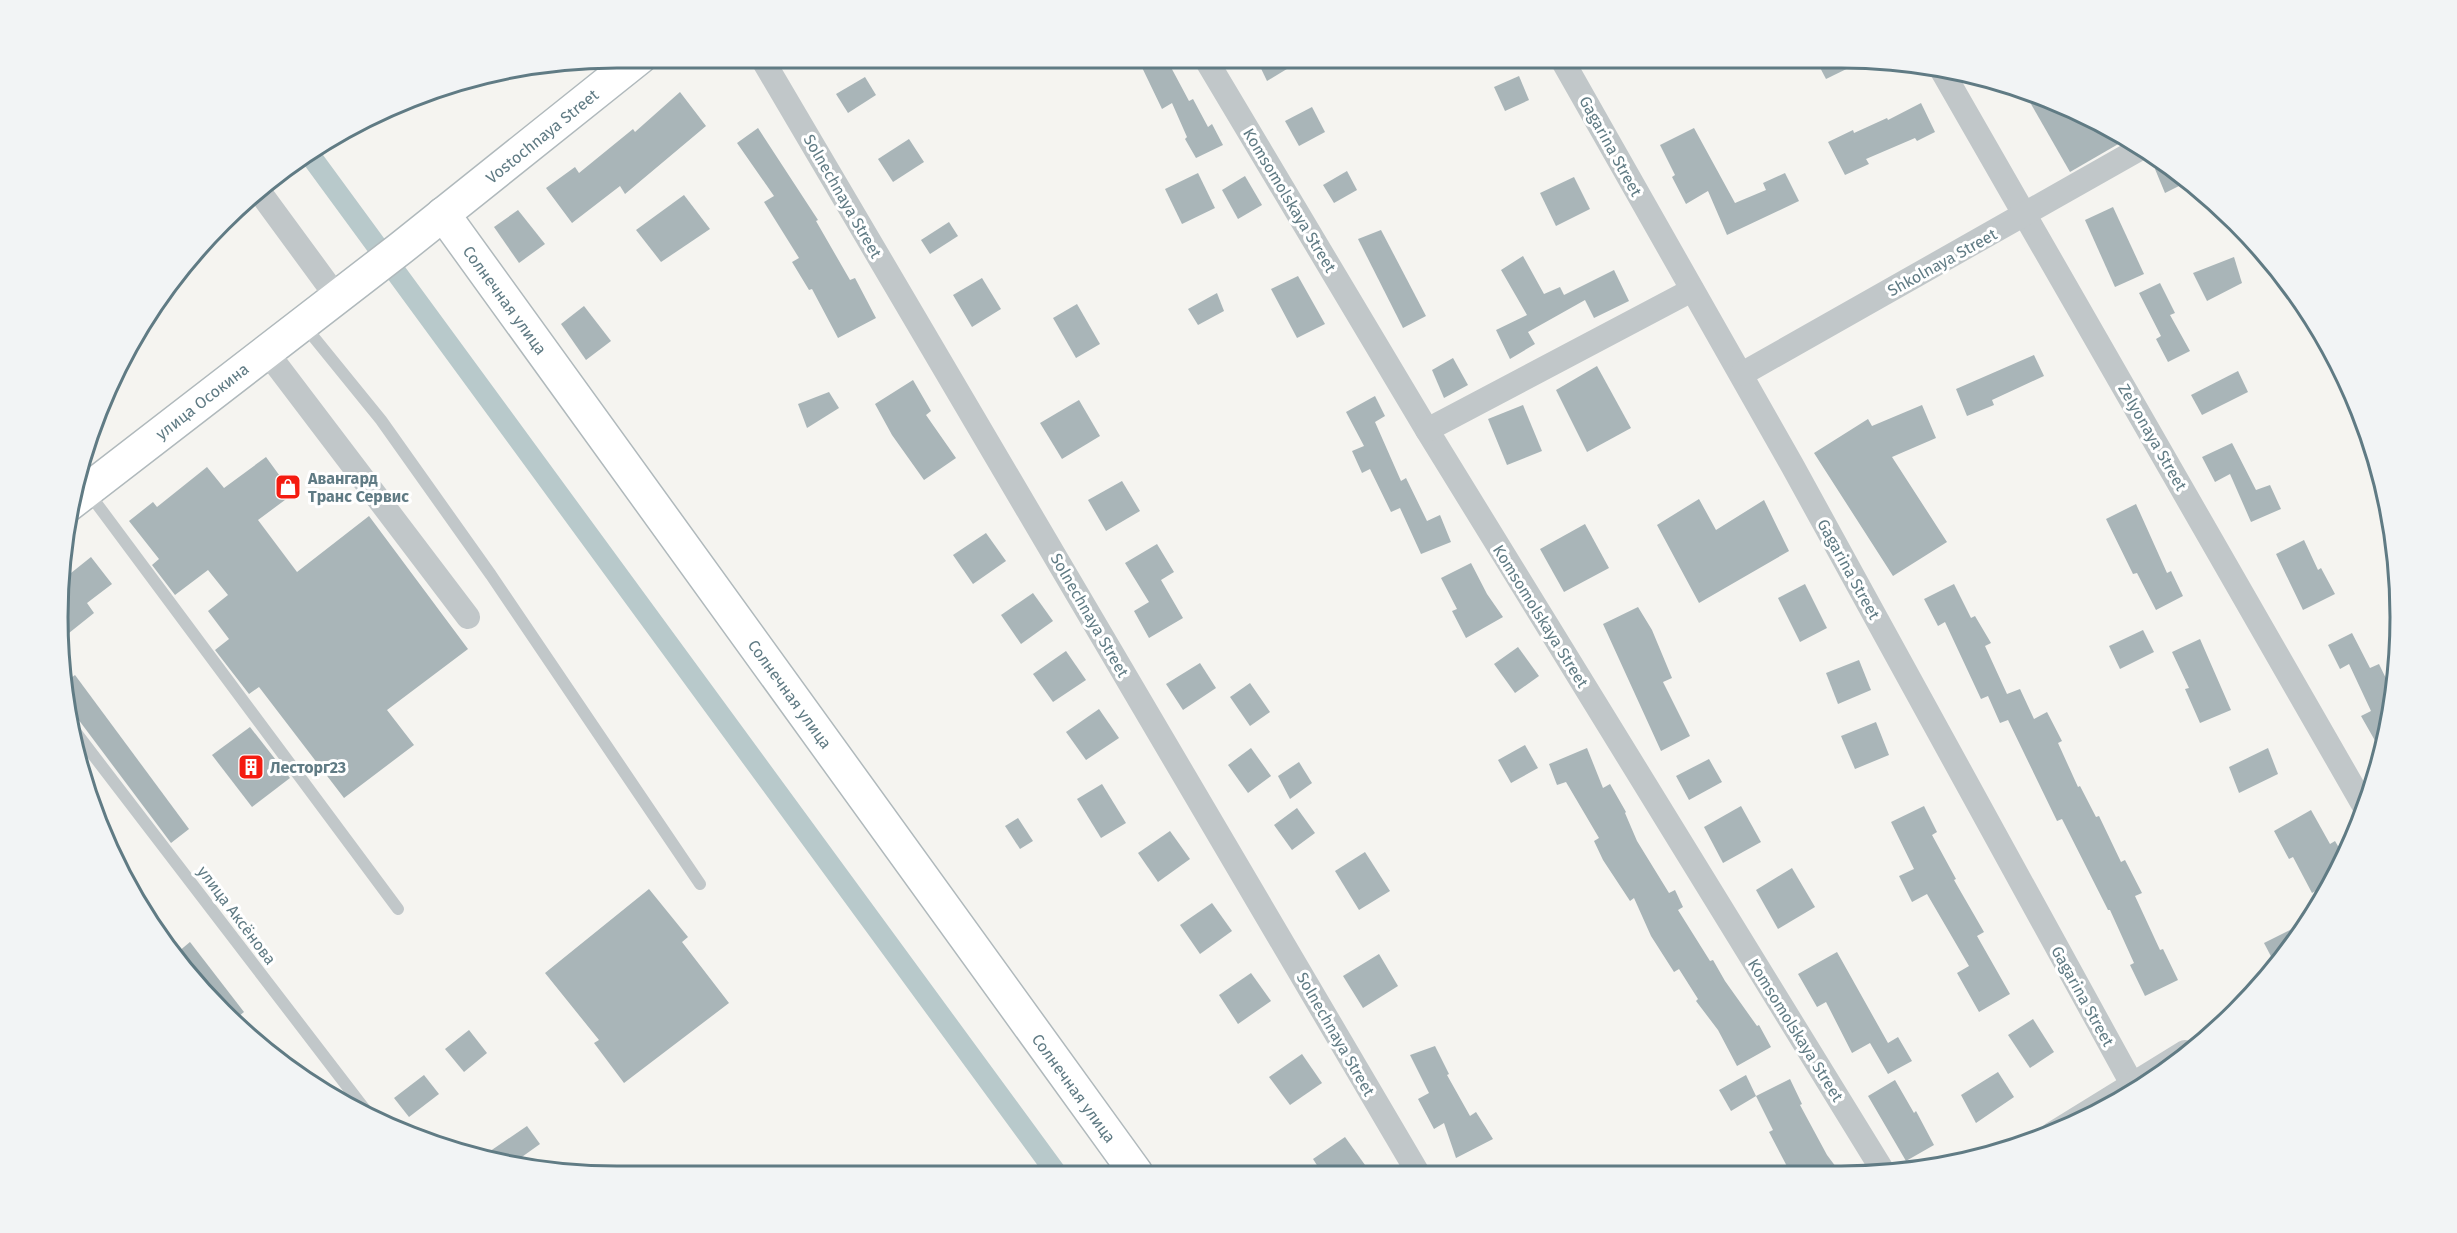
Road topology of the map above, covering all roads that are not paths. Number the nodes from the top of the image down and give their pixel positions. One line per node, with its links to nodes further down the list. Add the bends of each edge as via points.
1 (626, 68): 8 (main road, Vostochnaya Street)
2 (767, 68): 28 (street, Solnechnaya Street)
3 (1211, 68): 16 (street, Komsomolskaya Street)
4 (1568, 68): 11 (street, Gagarina Street)
5 (1946, 78): 9 (street, Zelyonaya Street)
6 (2133, 152): 9 (street, Shkolnaya Street)
7 (263, 197): 12 (street)
8 (443, 214): 10 (main road, Vostochnaya Street); 27 (main road, Солнечная улица)
9 (2025, 215): 15 (street, Shkolnaya Street); 21 (street, Zelyonaya Street)
10 (401, 248): 12 (main road, улица Осокина)
11 (1692, 290): 15 (street, Gagarina Street); 16 (street)
12 (336, 296): 13 (main road, улица Осокина)
13 (302, 323): 14 (main road, улица Осокина); 22 (lane, via 381,420)
14 (266, 351): 17 (main road, улица Осокина); 19 (street)
15 (1742, 375): 24 (street, Gagarina Street)
16 (1427, 430): 26 (street, Komsomolskaya Street)
17 (81, 496)
18 (80, 500): 23 (lane)
19 (468, 617)
20 (82, 740): 25 (lane, улица Аксёнова)
21 (2359, 797)
22 (700, 884)
23 (398, 909)
24 (2131, 1082)
25 (358, 1101)
26 (1879, 1164)
27 (1131, 1166)
28 (1414, 1166)

